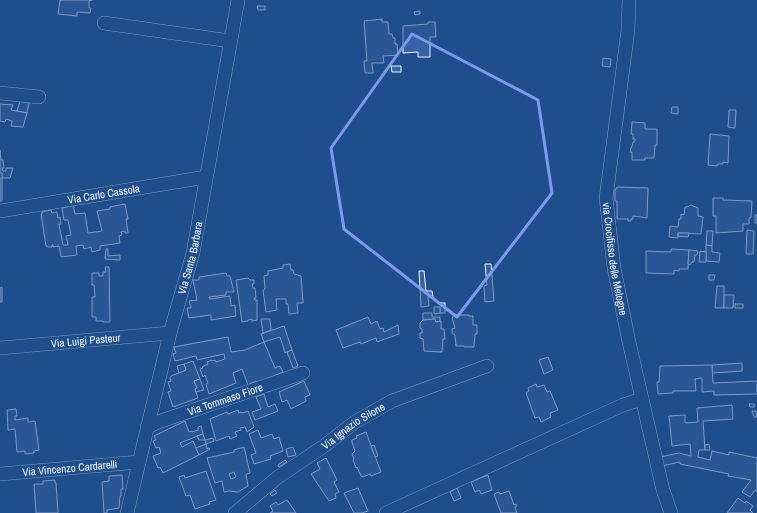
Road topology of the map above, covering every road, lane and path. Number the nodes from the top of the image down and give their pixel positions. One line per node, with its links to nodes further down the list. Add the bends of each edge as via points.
1 (238, 0): 4 (street, Via Santa Barbara)
2 (629, 0): 13 (street, via Crocifisso delle Melogne, via 628,30 606,198 614,268)
3 (104, 23): 4 (street)
4 (230, 41): 7 (street, Via Santa Barbara)
5 (0, 93): 6 (street)
6 (39, 97)
7 (206, 177): 8 (street, Via Carlo Cassola); 9 (street, Via Santa Barbara, via 193,253)
8 (0, 211)
9 (170, 333): 10 (street, Via Luigi Pasteur); 14 (street, Via Santa Barbara)
10 (0, 348)
11 (487, 366): 18 (street, Via Ignazio Silone, via 392,400 278,477)
12 (303, 373): 14 (street, Via Tommaso Fiore)
13 (642, 399): 19 (street, via 623,405); 20 (street, via Crocifisso delle Melogne, via 663,490)
14 (147, 427): 15 (street, Via Santa Barbara)
15 (139, 462): 16 (street, Via Vincenzo Cardarelli); 17 (street, Via Santa Barbara)
16 (0, 474)
17 (127, 513)
18 (235, 513)
19 (386, 513)
20 (671, 513)

